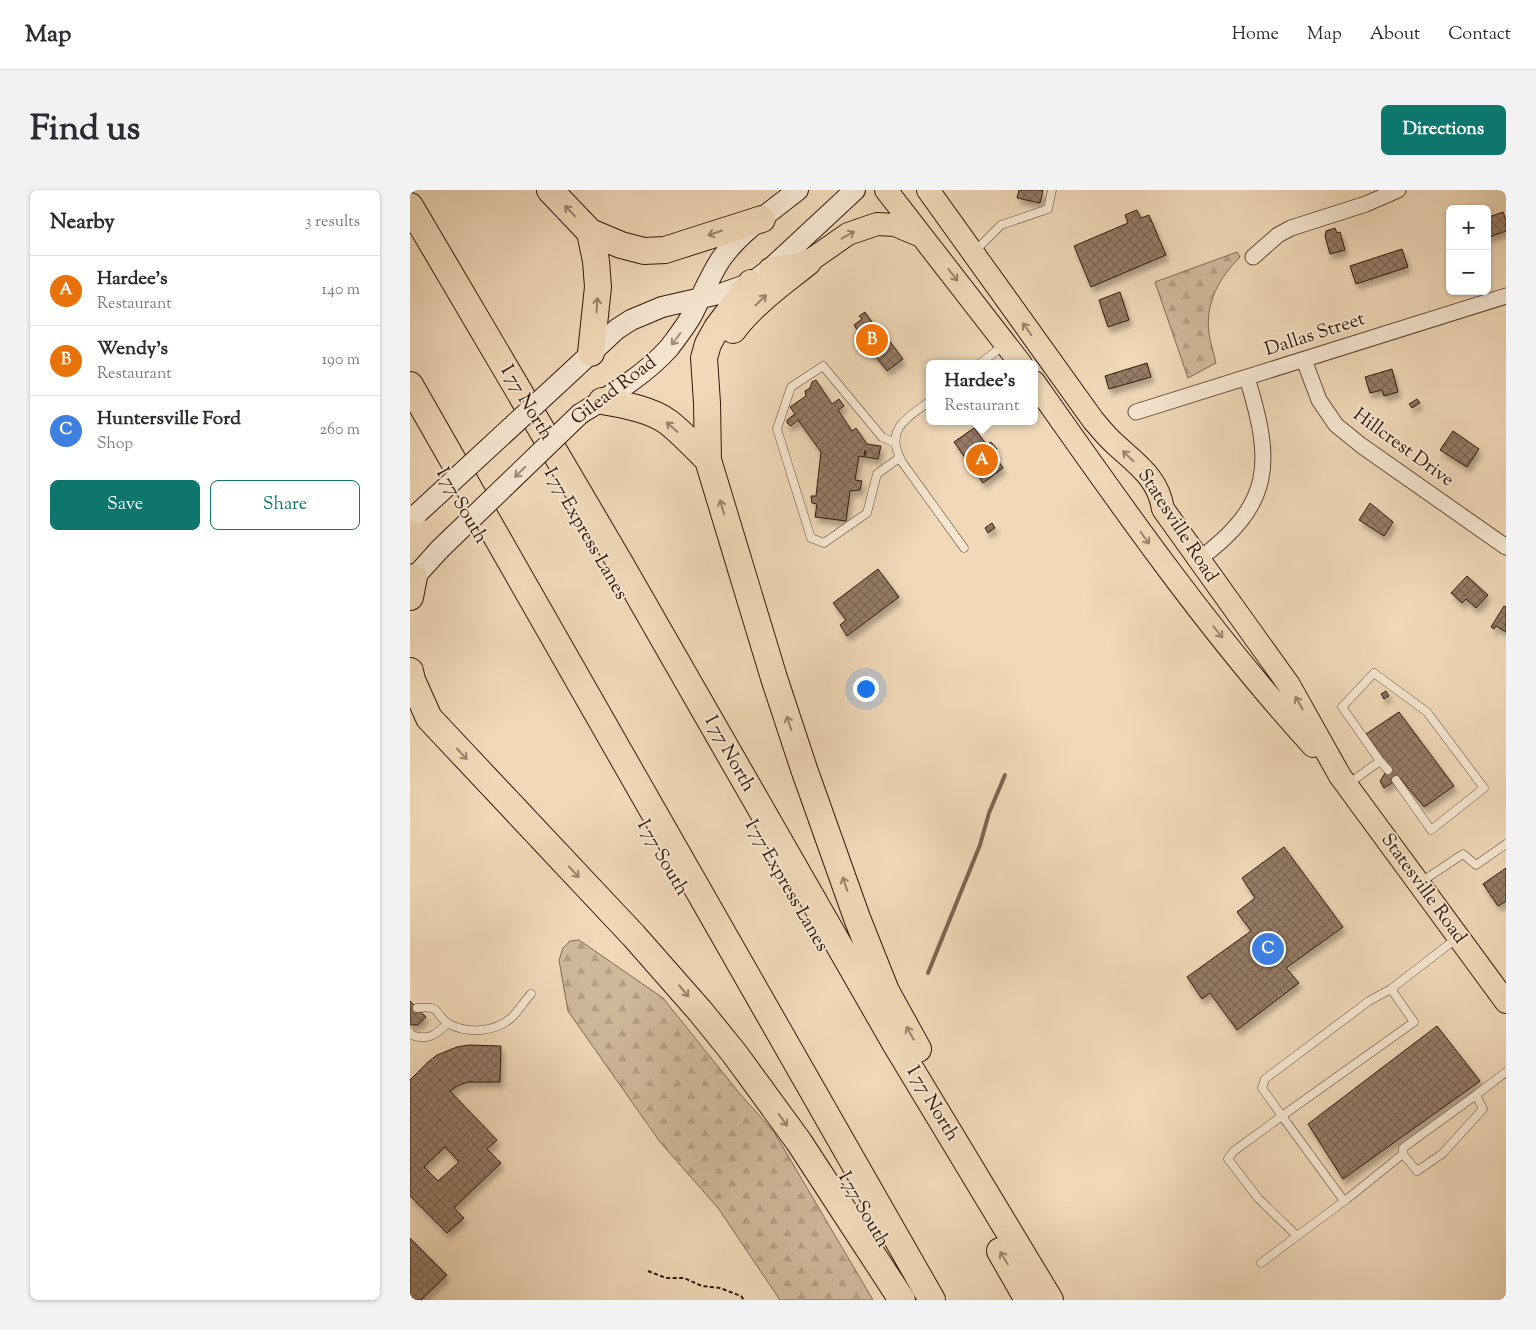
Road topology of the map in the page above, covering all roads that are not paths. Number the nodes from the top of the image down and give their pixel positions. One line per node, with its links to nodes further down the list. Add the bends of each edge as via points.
1 (550, 190): 10 (highway, one-way to 1)
2 (798, 190): 9 (main road, Gilead Road)
3 (855, 190): 16 (main road, Gilead Road)
4 (886, 190): 12 (main road)
5 (1052, 190): 13 (lane, via 1048,209 1001,225)
6 (1398, 190): 14 (street, via 1291,228)
7 (936, 196): 13 (main road, Statesville Road)
8 (410, 206): 63 (highway, I 77 North, via 620,563 876,1010)
9 (762, 219): 10 (highway, one-way to 10, via 655,252 626,247); 18 (main road, Gilead Road, via 730,248)
10 (590, 232): 20 (highway, one-way to 10, via 598,287)
11 (410, 236): 68 (highway, I 77 Express Lanes, one-way to 11)
12 (922, 237): 15 (main road, one-way to 12, via 848,234 877,224 895,225); 19 (main road, one-way to 19)
13 (973, 254): 36 (main road, Statesville Road, one-way to 13, via 1157,487 1148,474 1093,420)
14 (1253, 257)
15 (808, 262): 16 (main road); 28 (highway, one-way to 15, via 718,362 735,327 768,294)
16 (760, 276): 18 (main road, Gilead Road, via 723,293); 28 (highway, via 716,328 708,344 704,358)
17 (1506, 296): 23 (street, Dallas Street)
18 (700, 297): 20 (main road, Gilead Road, via 646,312 617,329); 27 (main road, Gilead Road, one-way to 27, via 692,315 668,349)
19 (1007, 344): 21 (lane); 22 (main road)
20 (591, 353): 37 (main road, Gilead Road, bridge)
21 (985, 360)
22 (1018, 360)
23 (1304, 360): 24 (street, Dallas Street); 38 (street, Hillcrest Drive, via 1319,400 1336,425)
24 (1246, 378): 30 (street, Dallas Street); 40 (street, via 1263,440 1258,490 1247,514 1230,535)
25 (410, 385): 67 (highway)
26 (1038, 388): 35 (main road, Statesville Road)
27 (602, 400): 34 (highway, one-way to 27, via 661,418); 41 (main road, Gilead Road, one-way to 41, bridge, via 580,414 440,549)
28 (707, 403): 34 (highway)
29 (926, 404): 32 (lane, via 901,422)
30 (1136, 412)
31 (410, 416): 66 (highway, I 77 South)
32 (894, 443): 33 (lane); 33 (lane, via 882,437 823,366 791,387 777,429 811,538 824,543 867,513 877,474)
33 (900, 458): 39 (lane)
34 (708, 460): 63 (highway, one-way to 34, via 1014,1223 886,990 870,954 804,770)
35 (1106, 485): 36 (main road, via 1117,481 1121,484 1144,516 1153,518); 47 (main road, Statesville Road, one-way to 47, via 1187,594 1272,700)
36 (1163, 509): 40 (main road, Statesville Road)
37 (414, 516)
38 (1506, 547)
39 (964, 548)
40 (1198, 560): 47 (main road, Statesville Road, one-way to 40, via 1289,685)
41 (411, 585)
42 (410, 671): 43 (highway)
43 (419, 715): 65 (highway, one-way to 65, via 634,936 706,1018 799,1142)
44 (1380, 760): 45 (lane); 46 (lane, via 1342,707 1374,673 1427,712 1484,788 1431,830); 47 (lane)
45 (1388, 770)
46 (1396, 780)
47 (1343, 781): 49 (main road, Statesville Road)
48 (1506, 844): 49 (lane, via 1476,865 1463,854)
49 (1419, 884): 50 (main road, Statesville Road)
50 (1458, 937): 51 (lane); 53 (main road, Statesville Road)
51 (1391, 989): 59 (lane, via 1369,1001 1264,1079 1262,1088); 59 (lane, via 1414,1022)
52 (531, 994): 55 (lane, via 501,1025 486,1030 468,1030)
53 (1504, 996)
54 (417, 1008): 55 (lane, via 430,1007)
55 (448, 1023): 56 (lane, via 435,1036 421,1038)
56 (410, 1032)
57 (1506, 1072): 58 (lane)
58 (1476, 1095): 60 (lane, via 1403,1148); 60 (lane, via 1483,1109 1442,1154 1417,1171)
59 (1282, 1116): 61 (lane); 62 (lane, via 1234,1151 1228,1159 1258,1198)
60 (1403, 1154): 61 (lane)
61 (1344, 1201): 62 (lane)
62 (1298, 1236): 64 (lane)
63 (1028, 1262): 69 (highway, I 77 North)
64 (1261, 1263)
65 (902, 1300)
66 (914, 1300)
67 (932, 1300)
68 (1028, 1300)
69 (1050, 1300)

